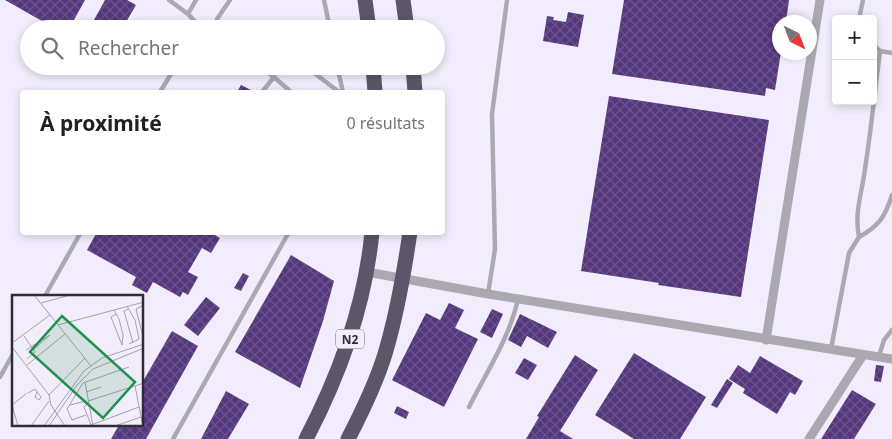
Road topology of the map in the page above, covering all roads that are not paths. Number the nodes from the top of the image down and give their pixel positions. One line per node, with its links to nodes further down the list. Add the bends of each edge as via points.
1 (169, 0): 10 (lane)
2 (196, 0): 10 (lane)
3 (230, 0): 12 (lane)
4 (324, 0): 14 (lane)
5 (365, 0): 15 (highway)
6 (404, 0): 16 (highway)
7 (507, 0): 42 (lane, via 492,114 495,249)
8 (820, 0): 46 (street)
9 (863, 0): 11 (lane)
10 (188, 14): 13 (lane)
11 (859, 15)
12 (217, 19)
13 (193, 20)
14 (328, 20)
15 (368, 20)
16 (406, 20)
17 (877, 48): 18 (lane)
18 (880, 51): 19 (lane); 39 (lane, via 865,175 858,205 856,224)
19 (892, 53)
20 (170, 75): 27 (lane)
21 (271, 75): 26 (lane)
22 (316, 75): 30 (lane)
23 (339, 75): 31 (lane)
24 (374, 75): 32 (highway)
25 (413, 75): 33 (highway)
26 (274, 77): 28 (lane); 29 (lane)
27 (161, 90)
28 (264, 90)
29 (289, 90)
30 (336, 90)
31 (343, 90)
32 (376, 90)
33 (414, 90)
34 (892, 195): 39 (lane, via 887,210 873,229)
35 (79, 235): 43 (lane)
36 (286, 235): 54 (lane)
37 (372, 235): 40 (highway, N2)
38 (409, 235): 41 (highway)
39 (859, 237): 47 (lane, via 849,253)
40 (367, 272): 41 (street); 55 (highway, N2, via 346,353)
41 (402, 278): 42 (street); 56 (highway, via 384,356)
42 (488, 294): 44 (street)
43 (46, 295)
44 (518, 299): 46 (street); 53 (lane, via 506,333)
45 (892, 330): 50 (lane, via 884,340)
46 (766, 340): 47 (street)
47 (831, 350): 48 (street)
48 (863, 355): 50 (street); 57 (street)
49 (12, 356): 52 (lane)
50 (879, 358): 51 (street)
51 (892, 360)
52 (0, 377)
53 (468, 407)
54 (173, 439)
55 (306, 439)
56 (348, 439)
57 (809, 439)

